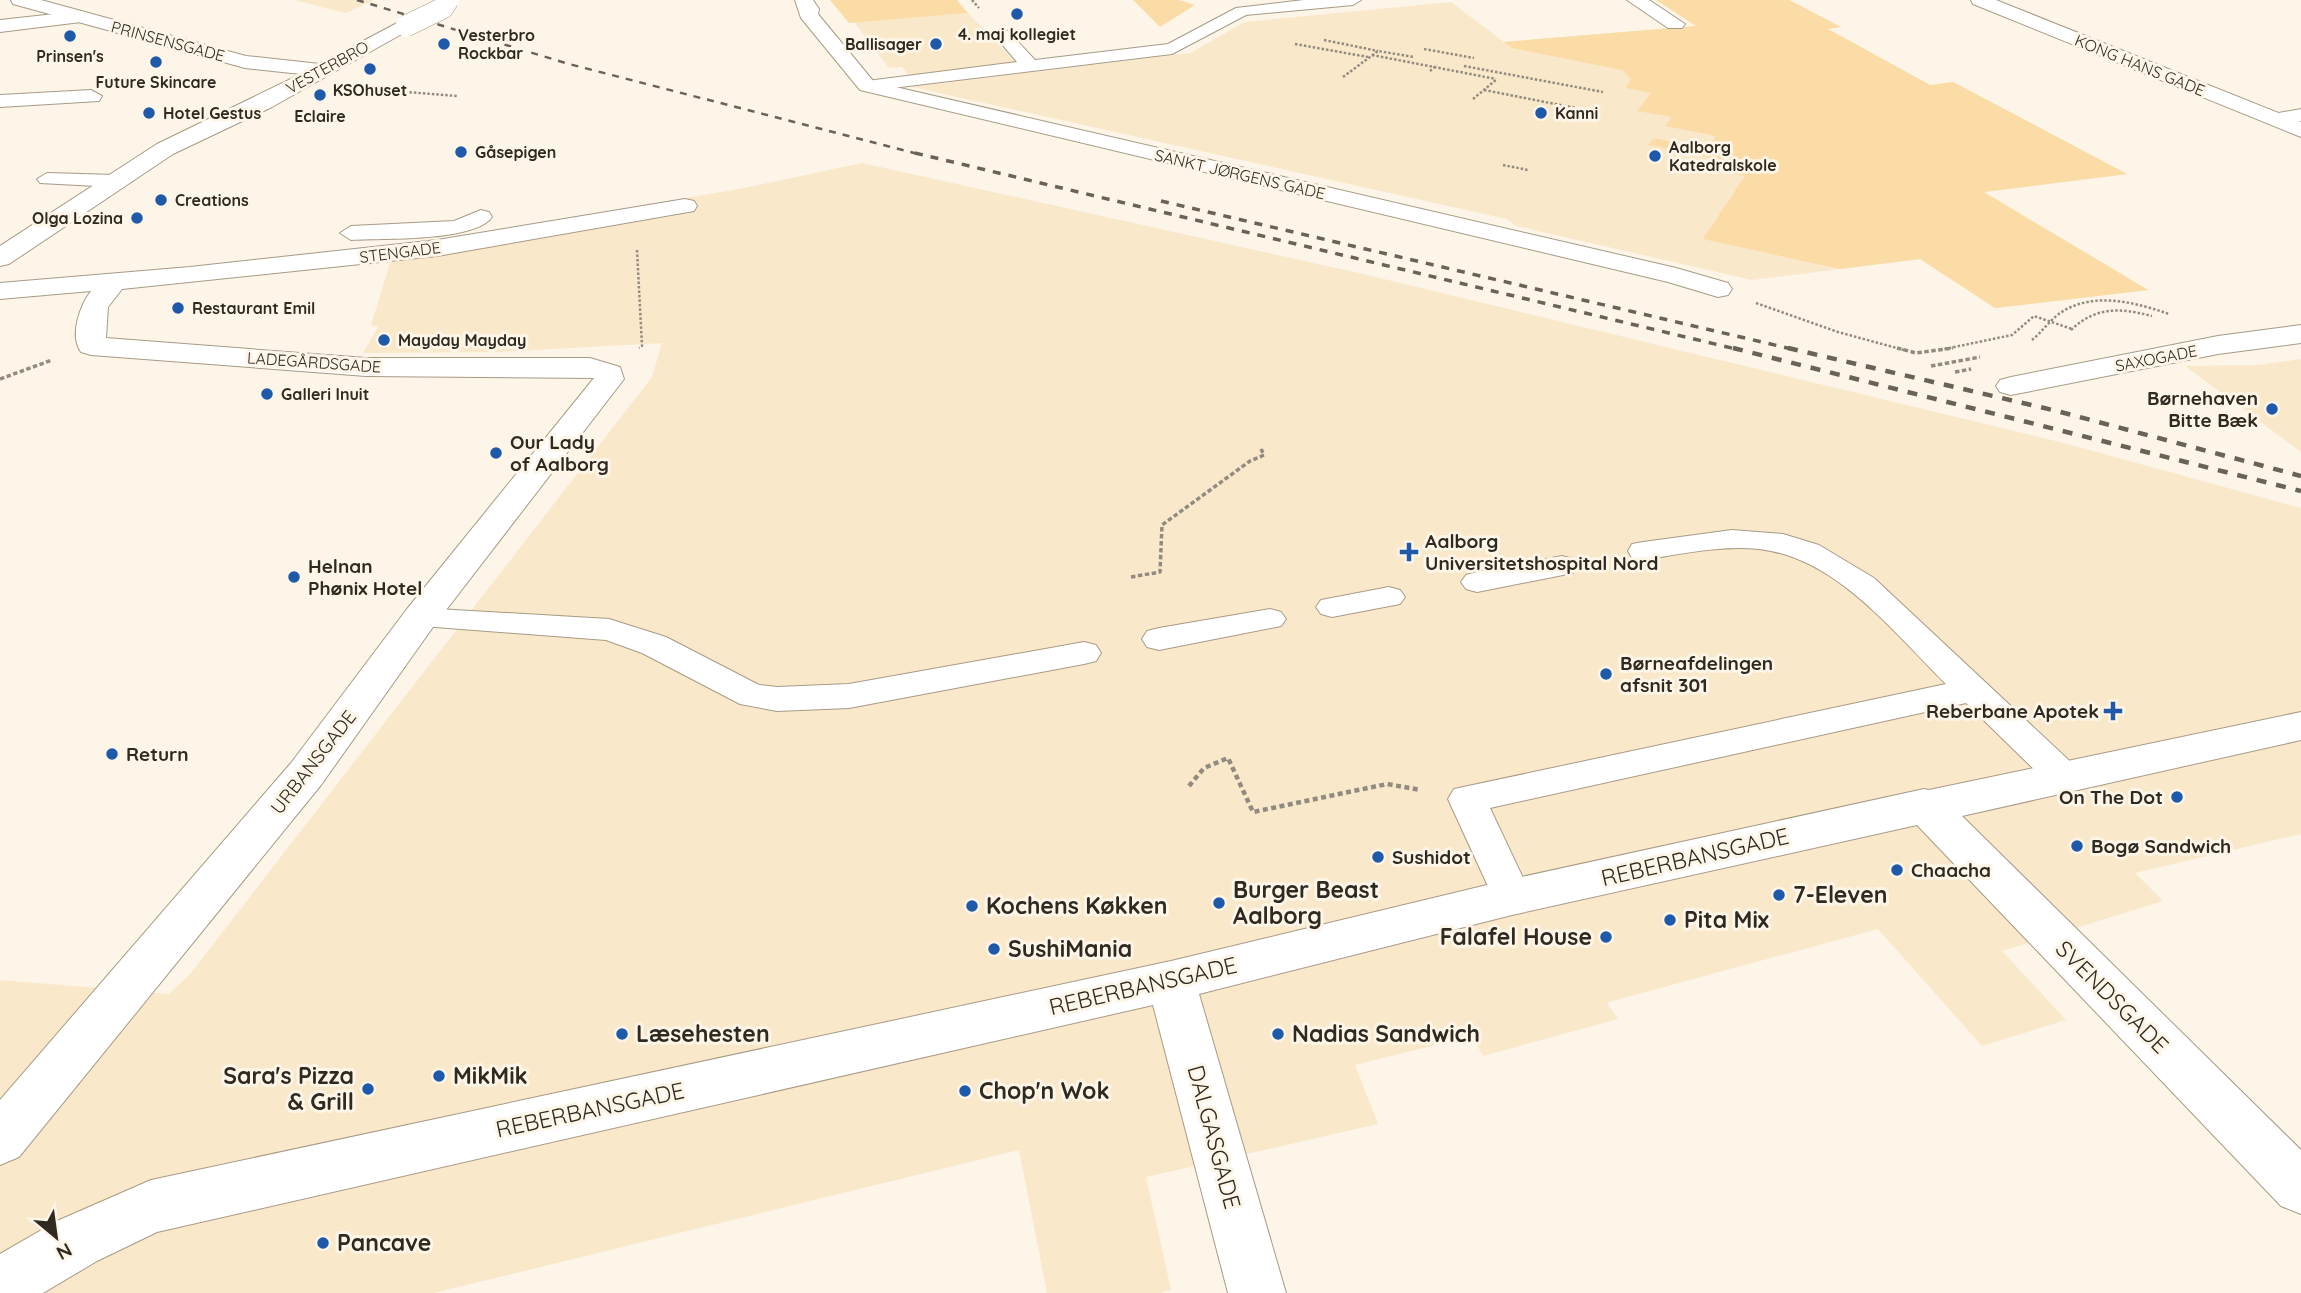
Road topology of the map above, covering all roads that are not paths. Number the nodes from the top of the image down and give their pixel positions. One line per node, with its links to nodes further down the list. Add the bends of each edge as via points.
1 (20, 0): 8 (street, PRINSENSGADE)
2 (429, 0): 13 (street, VESTERBRO)
3 (448, 0): 14 (street, VESTERBRO, bridge, via 443,8)
4 (804, 0): 16 (street, via 808,14)
5 (1353, 0): 12 (lane, via 1242,11 1172,49)
6 (1636, 0): 9 (street)
7 (1980, 0): 21 (street, KONG HANS GADE)
8 (82, 17): 10 (street); 13 (street, PRINSENSGADE, via 244,62)
9 (1675, 24)
10 (0, 26)
11 (1002, 35): 12 (lane)
12 (1030, 66): 16 (lane)
13 (283, 68): 14 (street, PRINSENSGADE); 15 (street, VESTERBRO)
14 (320, 70): 23 (street, VESTERBRO)
15 (251, 82)
16 (867, 86): 34 (street, SANKT JØRGENS GADE)
17 (92, 96): 18 (street)
18 (0, 102)
19 (209, 104): 23 (street, VESTERBRO)
20 (2301, 115): 21 (lane)
21 (2274, 119): 22 (street, KONG HANS GADE)
22 (2301, 130)
23 (165, 149): 25 (street, VESTERBRO)
24 (47, 179): 25 (lane)
25 (116, 181): 30 (street, VESTERBRO)
26 (685, 206): 31 (street, STENGADE, via 438,248)
27 (481, 217): 28 (lane, via 458,226)
28 (376, 230): 29 (lane); 31 (lane, via 379,238 370,248)
29 (351, 233)
30 (0, 258)
31 (341, 259): 33 (street, STENGADE)
32 (0, 270): 33 (street, STENGADE)
33 (113, 282): 35 (street, STENGADE); 37 (street, LADEGÅRDSGADE, via 94,306 91,346 366,367 590,367)
34 (1718, 289)
35 (0, 291)
36 (2301, 334): 38 (street, SAXOGADE, via 2218,345)
37 (608, 373): 44 (street, URBANSGADE, via 605,386)
38 (2011, 386)
39 (1643, 551): 48 (lane, via 1740,537 1765,538 1813,553 1863,585)
40 (1562, 566): 41 (lane)
41 (1477, 582)
42 (1389, 597): 43 (lane)
43 (1332, 607)
44 (420, 618): 47 (lane, via 609,630 654,645 752,696 809,700); 54 (street, URBANSGADE, via 306,774)
45 (1270, 619): 46 (lane)
46 (1159, 639)
47 (1084, 653)
48 (1972, 690): 50 (lane); 52 (lane, via 1467,799)
49 (2301, 726): 50 (street, REBERBANSGADE)
50 (2062, 775): 51 (street, REBERBANSGADE)
51 (1924, 805): 52 (street, REBERBANSGADE); 55 (street, SVENDSGADE)
52 (1511, 897): 53 (street, REBERBANSGADE)
53 (1171, 981): 56 (street, REBERBANSGADE, via 151,1207 77,1241); 57 (street, DALGASGADE)
54 (0, 1140)
55 (2301, 1188)
56 (0, 1286)
57 (1257, 1293)

